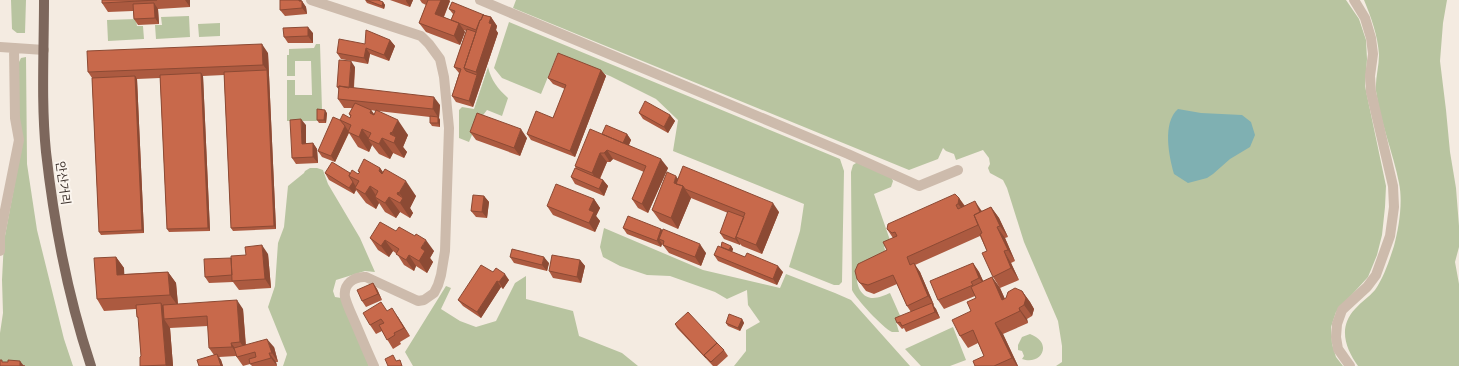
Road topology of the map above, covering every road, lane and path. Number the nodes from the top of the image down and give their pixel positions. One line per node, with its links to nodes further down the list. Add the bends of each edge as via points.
1 (44, 0): 7 (main road, 안산거리)
2 (311, 0): 12 (street, via 420,36 440,59 444,77 449,128 445,251 438,285 430,296 418,301 366,277 353,279 347,284 345,296)
3 (480, 0): 8 (street, via 919,186)
4 (1354, 0): 13 (street, via 1365,18 1371,38 1371,92 1393,186 1394,207 1390,236 1376,275 1342,310 1337,324 1338,349)
5 (0, 47): 6 (street)
6 (14, 48): 7 (street); 9 (street, via 15,118 19,140)
7 (44, 50): 11 (main road, 안산거리, via 46,151 54,212 78,324)
8 (958, 170)
9 (0, 236): 10 (street)
10 (0, 252)
11 (91, 366)
12 (374, 366)
13 (1350, 366)

